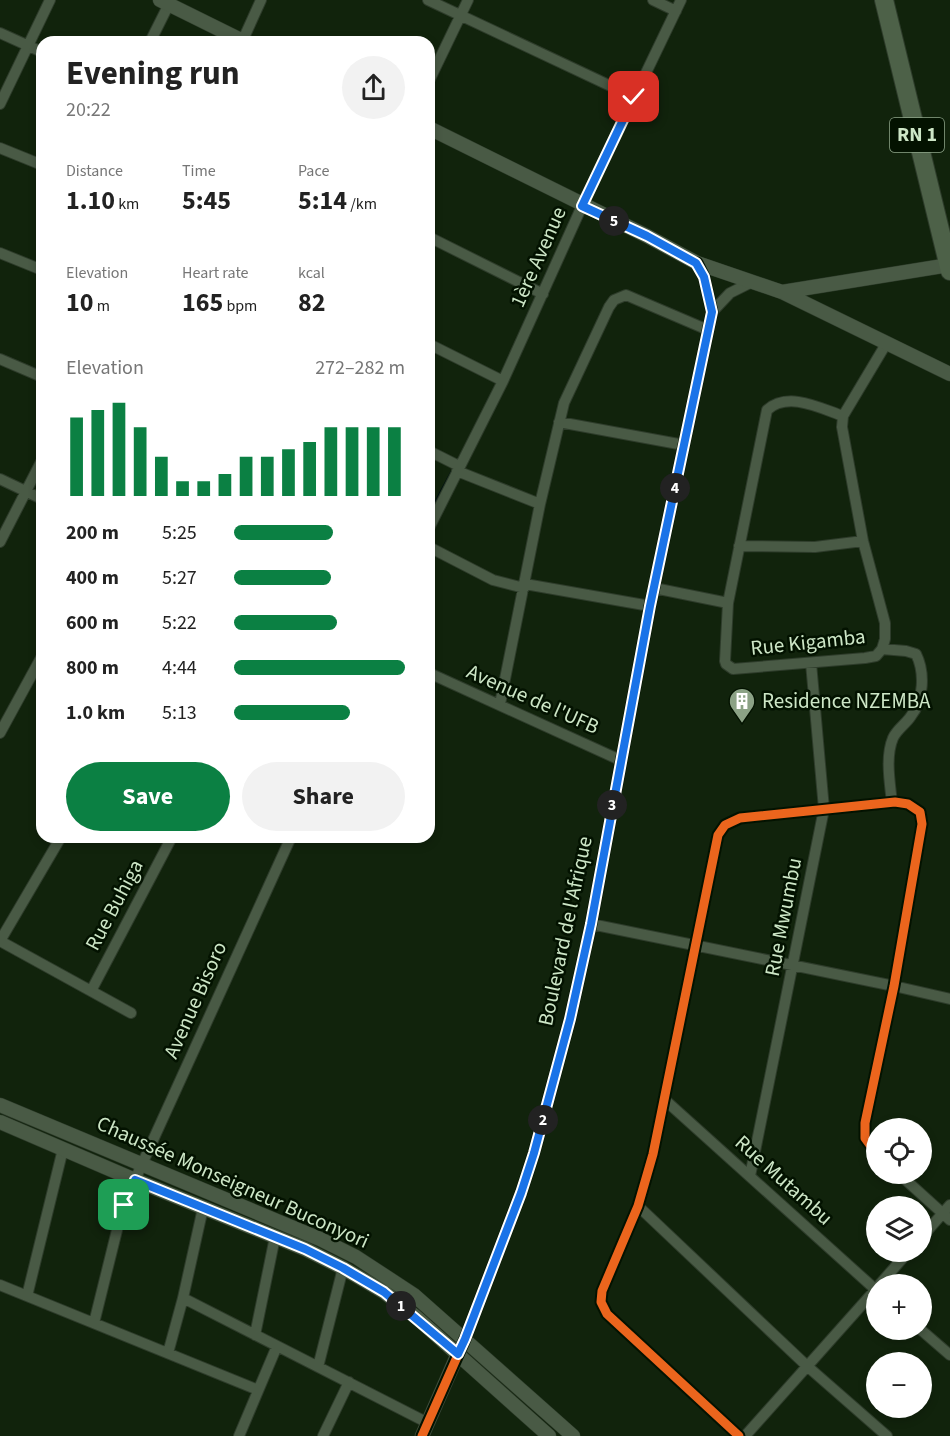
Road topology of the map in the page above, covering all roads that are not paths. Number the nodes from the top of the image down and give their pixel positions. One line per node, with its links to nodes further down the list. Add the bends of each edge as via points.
1 (50, 0): 15 (street)
2 (261, 0): 14 (street)
3 (428, 0): 10 (street)
4 (468, 0): 10 (street)
5 (653, 0): 9 (street)
6 (681, 0): 9 (street, 1ère Avenue)
7 (884, 0): 28 (highway, RN 1)
8 (165, 2): 12 (street); 13 (street)
9 (676, 11): 18 (street, 1ère Avenue)
10 (461, 15): 17 (street); 18 (street)
11 (0, 33): 15 (street)
12 (152, 36)
13 (231, 36)
14 (246, 36)
15 (28, 45): 16 (street); 19 (street)
16 (36, 49)
17 (435, 69)
18 (634, 97): 23 (street, 1ère Avenue)
19 (0, 104)
20 (435, 131): 23 (street)
21 (0, 148): 22 (street)
22 (36, 163)
23 (582, 206): 26 (street); 31 (street, 1ère Avenue)
24 (435, 240): 31 (street)
25 (0, 253): 27 (street)
26 (696, 263): 29 (street); 32 (street, Boulevard de l'Afrique, via 704,277)
27 (36, 268)
28 (949, 268): 30 (street)
29 (752, 282): 30 (street); 32 (street, via 730,293)
30 (782, 292): 34 (street)
31 (543, 294): 39 (street, 1ère Avenue)
32 (712, 312): 33 (street, Boulevard de l'Afrique)
33 (708, 330): 41 (street, via 626,295 614,300 570,387); 42 (street, Boulevard de l'Afrique)
34 (886, 344): 38 (street); 40 (street)
35 (435, 347): 39 (street)
36 (0, 359): 37 (street)
37 (36, 374)
38 (950, 374)
39 (502, 381): 44 (street, 1ère Avenue)
40 (843, 416): 51 (street, via 843,436); 53 (street, via 798,401 784,401 767,410)
41 (559, 422): 42 (street); 49 (street)
42 (684, 445): 56 (street, Boulevard de l'Afrique)
43 (435, 455): 44 (street)
44 (458, 468): 49 (street); 50 (street, 1ère Avenue)
45 (36, 473): 47 (street)
46 (0, 479): 47 (street)
47 (27, 492): 48 (street); 52 (street)
48 (36, 496)
49 (540, 504): 55 (street)
50 (435, 516)
51 (863, 541): 53 (street, via 815,546); 59 (street, via 885,623)
52 (0, 542)
53 (739, 546): 57 (street)
54 (435, 551): 55 (street, via 493,580)
55 (525, 586): 58 (street); 63 (street)
56 (654, 588): 57 (street); 58 (street, Boulevard de l'Afrique)
57 (728, 603): 60 (street, Rue Kigamba, via 725,661 729,667)
58 (650, 606): 65 (street, Boulevard de l'Afrique)
59 (882, 649): 60 (street, Rue Kigamba, via 876,656); 66 (street, via 916,654 922,665 916,709 893,737)
60 (811, 663): 67 (street, Rue Mwumbu)
61 (435, 676): 63 (street, Avenue de l'UFB)
62 (36, 681): 64 (street)
63 (500, 704): 65 (street, Avenue de l'UFB)
64 (0, 733)
65 (620, 760): 71 (street, Boulevard de l'Afrique)
66 (892, 803): 67 (street); 75 (street, via 908,804 921,812 922,824)
67 (824, 809): 73 (street, via 740,818 725,825 718,835); 74 (street, Rue Mwumbu)
68 (57, 843): 72 (street)
69 (169, 843): 76 (street, Rue Buhiga)
70 (288, 843): 86 (street, Avenue Bisoro)
71 (591, 924): 73 (street); 106 (street, Boulevard de l'Afrique, via 534,1153)
72 (0, 941): 76 (street)
73 (696, 945): 74 (street); 79 (street)
74 (793, 965): 75 (street); 87 (street, Rue Mwumbu)
75 (894, 986): 77 (street); 82 (street)
76 (91, 991): 78 (street)
77 (950, 999)
78 (131, 1013)
79 (665, 1100): 87 (street, Rue Mutambu); 91 (street)
80 (0, 1105): 86 (street, Chaussée Monseigneur Buconyori)
81 (866, 1118): 84 (street)
82 (866, 1118)
83 (0, 1122): 85 (street, Chaussée Monseigneur Buconyori)
84 (866, 1139)
85 (63, 1149): 88 (street, Chaussée Monseigneur Buconyori); 101 (street)
86 (142, 1164): 88 (street, Avenue Bisoro); 106 (street, Chaussée Monseigneur Buconyori, via 356,1257 414,1295)
87 (750, 1176): 99 (street, Rue Mutambu)
88 (135, 1180): 92 (street, Chaussée Monseigneur Buconyori); 104 (street, Avenue Bisoro, via 120,1218)
89 (910, 1184): 93 (street)
90 (950, 1204): 93 (street)
91 (638, 1206): 112 (street); 122 (street, via 601,1302 607,1314)
92 (203, 1208): 95 (street, Chaussée Monseigneur Buconyori); 102 (street)
93 (946, 1217): 94 (street)
94 (932, 1229)
95 (275, 1237): 97 (street, Chaussée Monseigneur Buconyori); 105 (street)
96 (899, 1262): 98 (street)
97 (343, 1268): 110 (street, Chaussée Monseigneur Buconyori, via 384,1292); 113 (street)
98 (889, 1274)
99 (866, 1281)
100 (0, 1285): 101 (street)
101 (27, 1296): 104 (street)
102 (183, 1298): 105 (street); 109 (street)
103 (866, 1301): 112 (street)
104 (94, 1323): 109 (street)
105 (255, 1335): 108 (street)
106 (465, 1339): 110 (street, Boulevard de l'Afrique); 121 (street, Chaussée Monseigneur Buconyori)
107 (932, 1339): 111 (street)
108 (278, 1346): 113 (street); 115 (street)
109 (168, 1353): 115 (street)
110 (458, 1354): 116 (street, Boulevard de l'Afrique); 120 (street, Chaussée Monseigneur Buconyori)
111 (950, 1355)
112 (807, 1366): 123 (street); 124 (street)
113 (318, 1367): 114 (street)
114 (349, 1382): 116 (street); 118 (street)
115 (258, 1390): 117 (street)
116 (428, 1423): 119 (street, Boulevard de l'Afrique)
117 (239, 1436)
118 (323, 1436)
119 (422, 1436)
120 (549, 1436)
121 (573, 1436)
122 (739, 1436)
123 (744, 1436)
124 (887, 1436)

